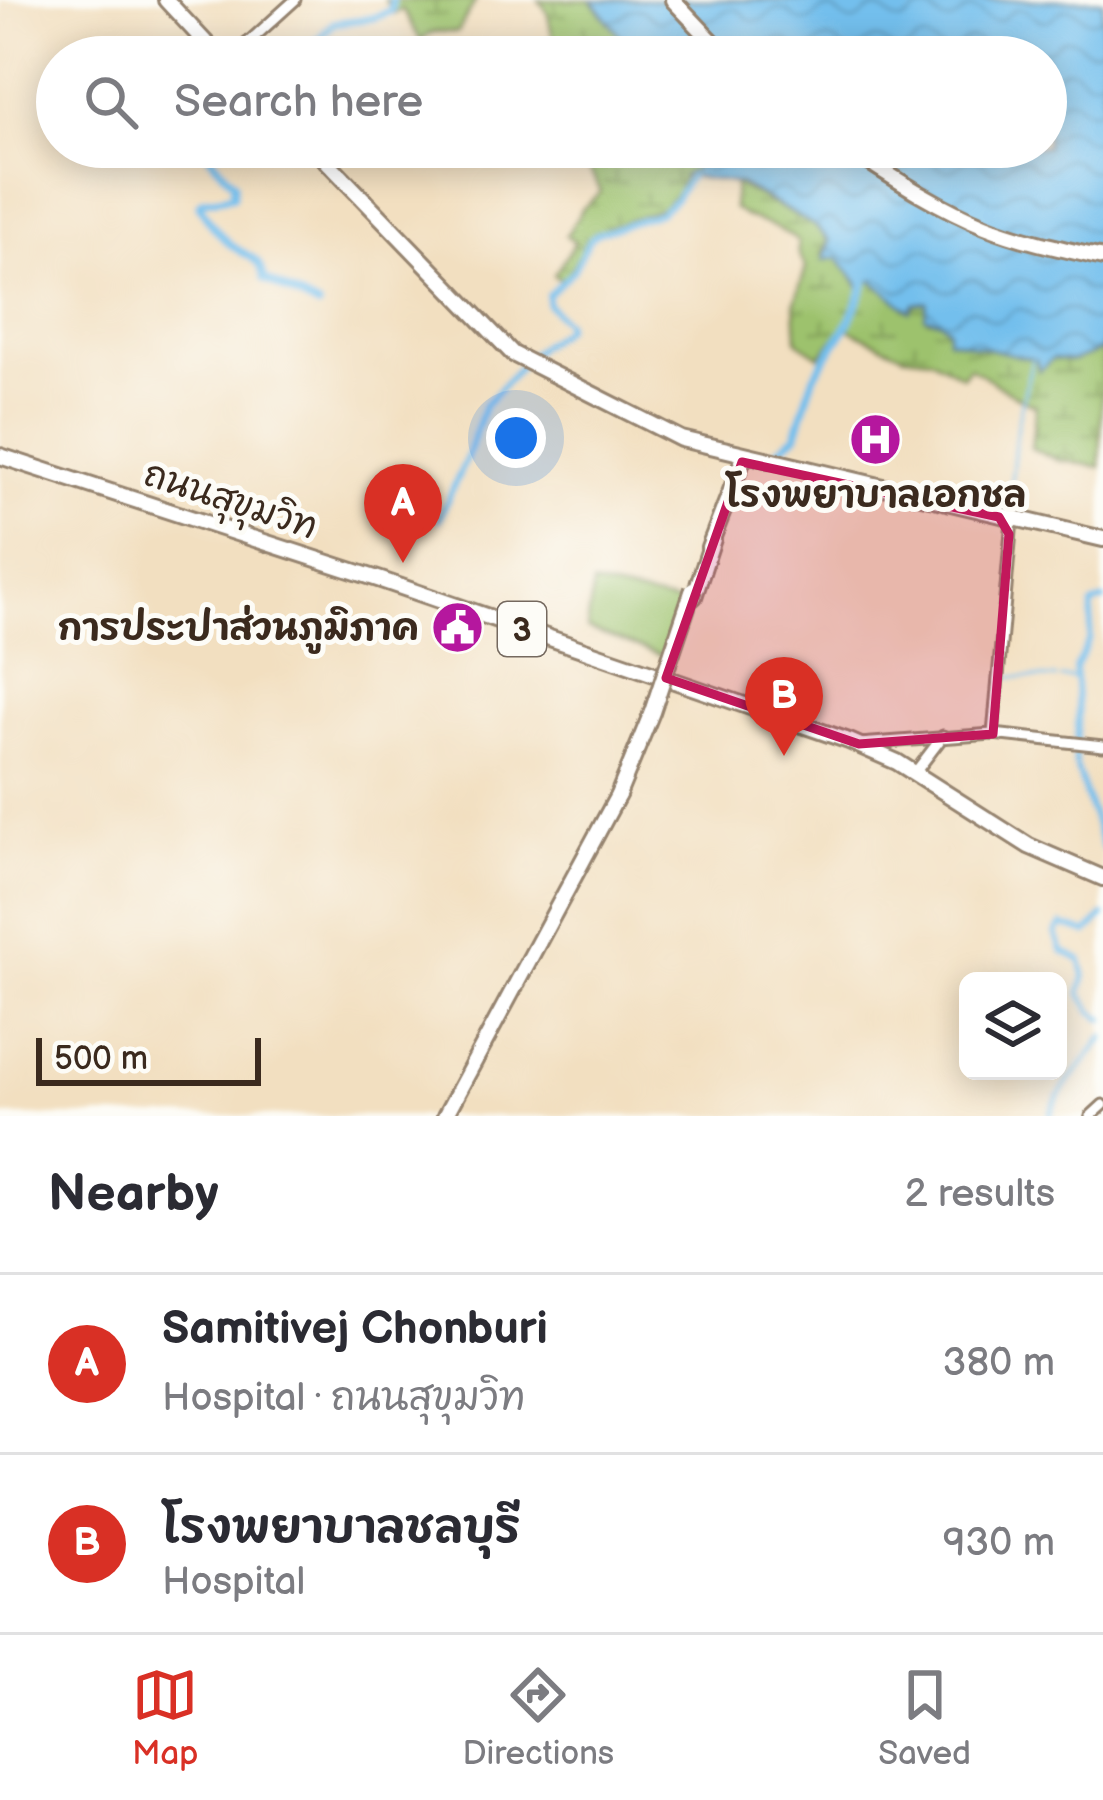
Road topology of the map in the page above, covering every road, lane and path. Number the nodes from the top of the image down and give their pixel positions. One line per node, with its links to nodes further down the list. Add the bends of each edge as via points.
1 (169, 0): 4 (main road)
2 (295, 0): 5 (street)
3 (671, 0): 6 (main road)
4 (204, 36)
5 (251, 36)
6 (704, 36)
7 (331, 168): 10 (main road, via 524,363 680,439)
8 (881, 168): 9 (main road, via 976,222)
9 (1103, 256)
10 (740, 459): 12 (main road); 13 (main road)
11 (0, 460): 15 (main road, ถนนสุขุมวิท / 3)
12 (992, 518): 14 (main road); 16 (street)
13 (711, 538): 15 (main road); 21 (main road, bridge)
14 (1103, 539)
15 (662, 679): 18 (main road, ถนนสุขุมวิท / 3); 20 (main road, ถนนสุขุมวิท / 3); 21 (main road)
16 (993, 734): 17 (street); 19 (street)
17 (944, 736): 18 (street); 20 (street)
18 (859, 744): 20 (main road, ถนนสุขุมวิท / 3)
19 (1103, 746)
20 (914, 775): 22 (main road, ถนนสุขุมวิท / 3, via 1027,850)
21 (607, 820): 24 (main road)
22 (1103, 881)
23 (1103, 1105): 25 (street)
24 (449, 1116)
25 (1091, 1116)

